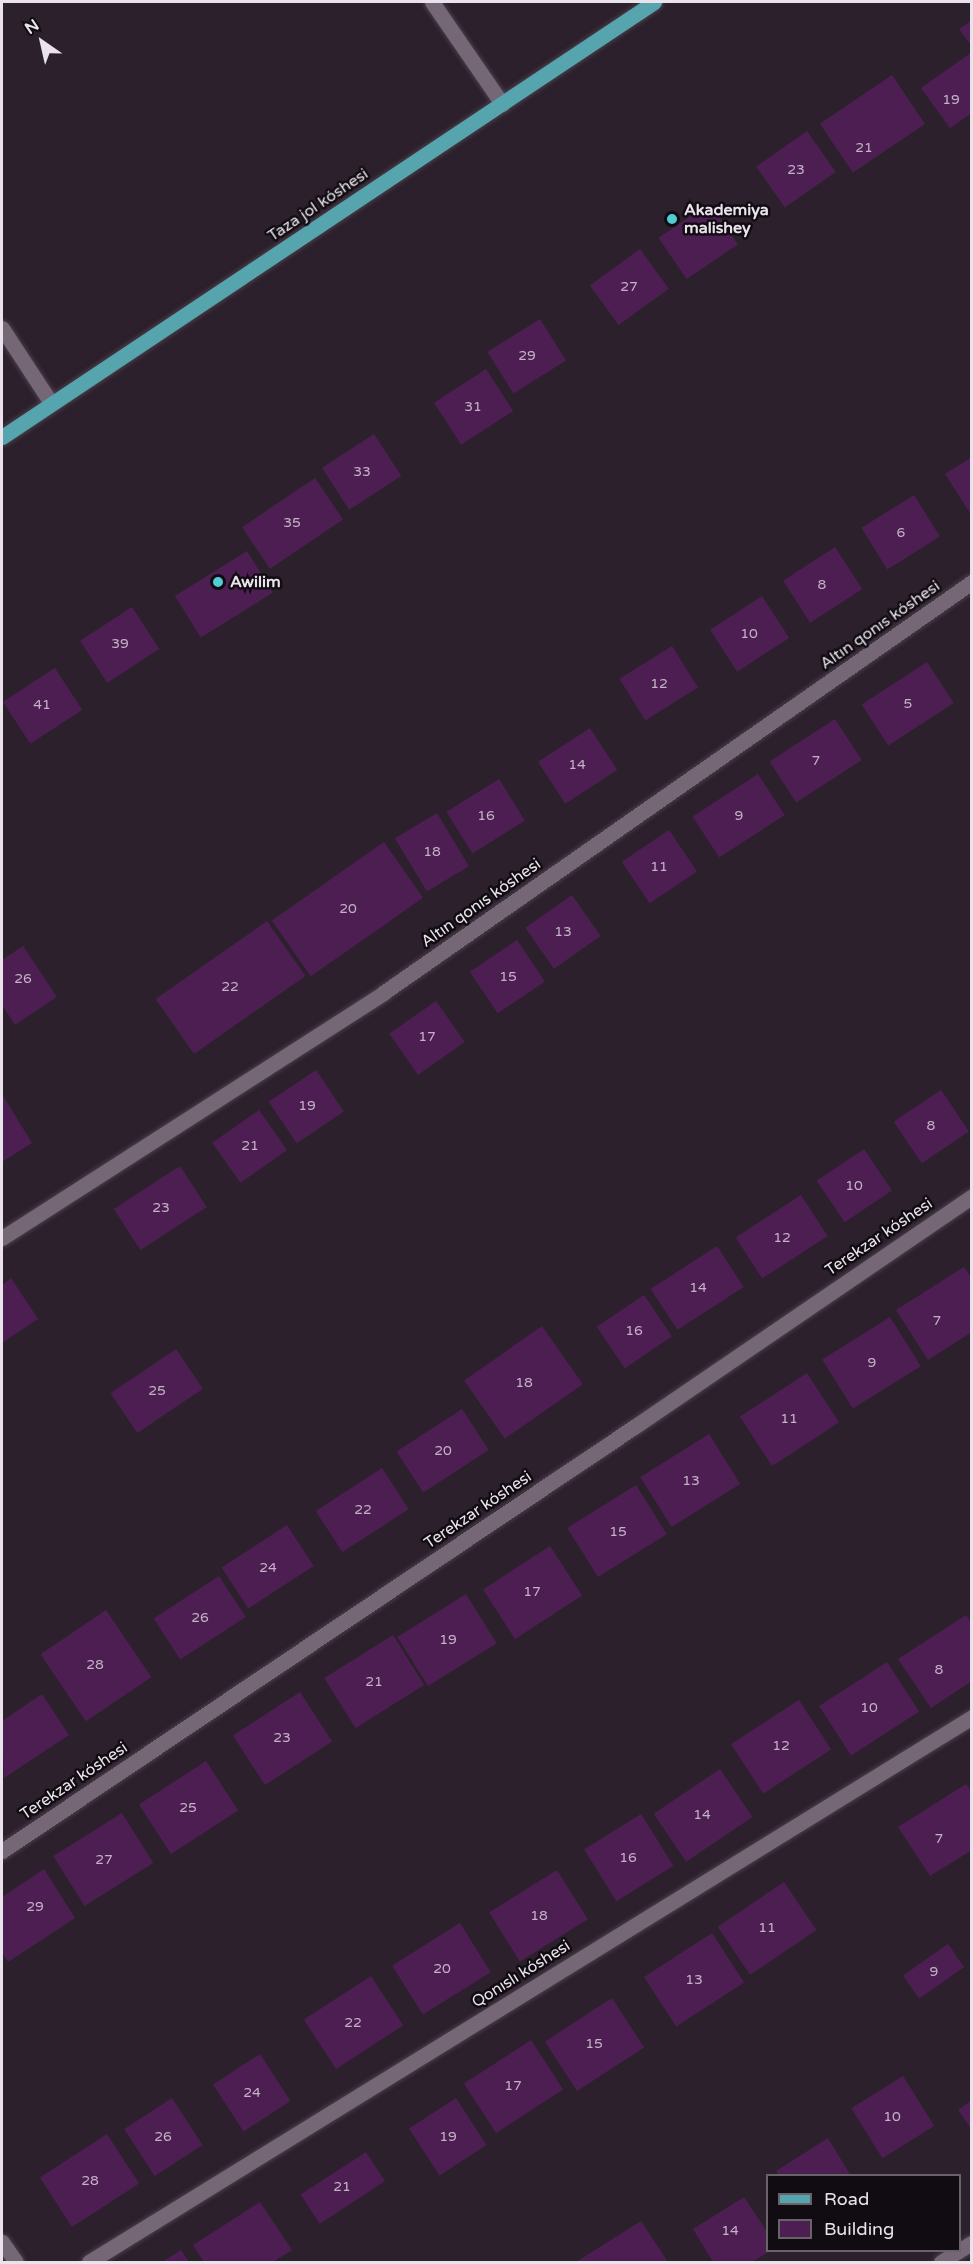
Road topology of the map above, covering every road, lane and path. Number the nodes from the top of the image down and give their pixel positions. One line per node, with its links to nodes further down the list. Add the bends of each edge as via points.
1 (432, 2): 3 (street)
2 (654, 2): 3 (main road, Taza jol kóshesi)
3 (502, 104): 5 (main road, Taza jol kóshesi)
4 (2, 328): 5 (street)
5 (51, 403): 6 (main road, Taza jol kóshesi)
6 (2, 437)
7 (972, 582): 9 (street, Altın qonıs kóshesi, via 383,993)
8 (972, 1196): 11 (street, Terekzar kóshesi)
9 (2, 1238)
10 (972, 1717): 15 (street, Qonıslı kóshesi)
11 (2, 1851)
12 (2, 2242): 14 (street)
13 (957, 2252): 16 (street)
14 (16, 2262)
15 (89, 2262)
16 (941, 2262)

